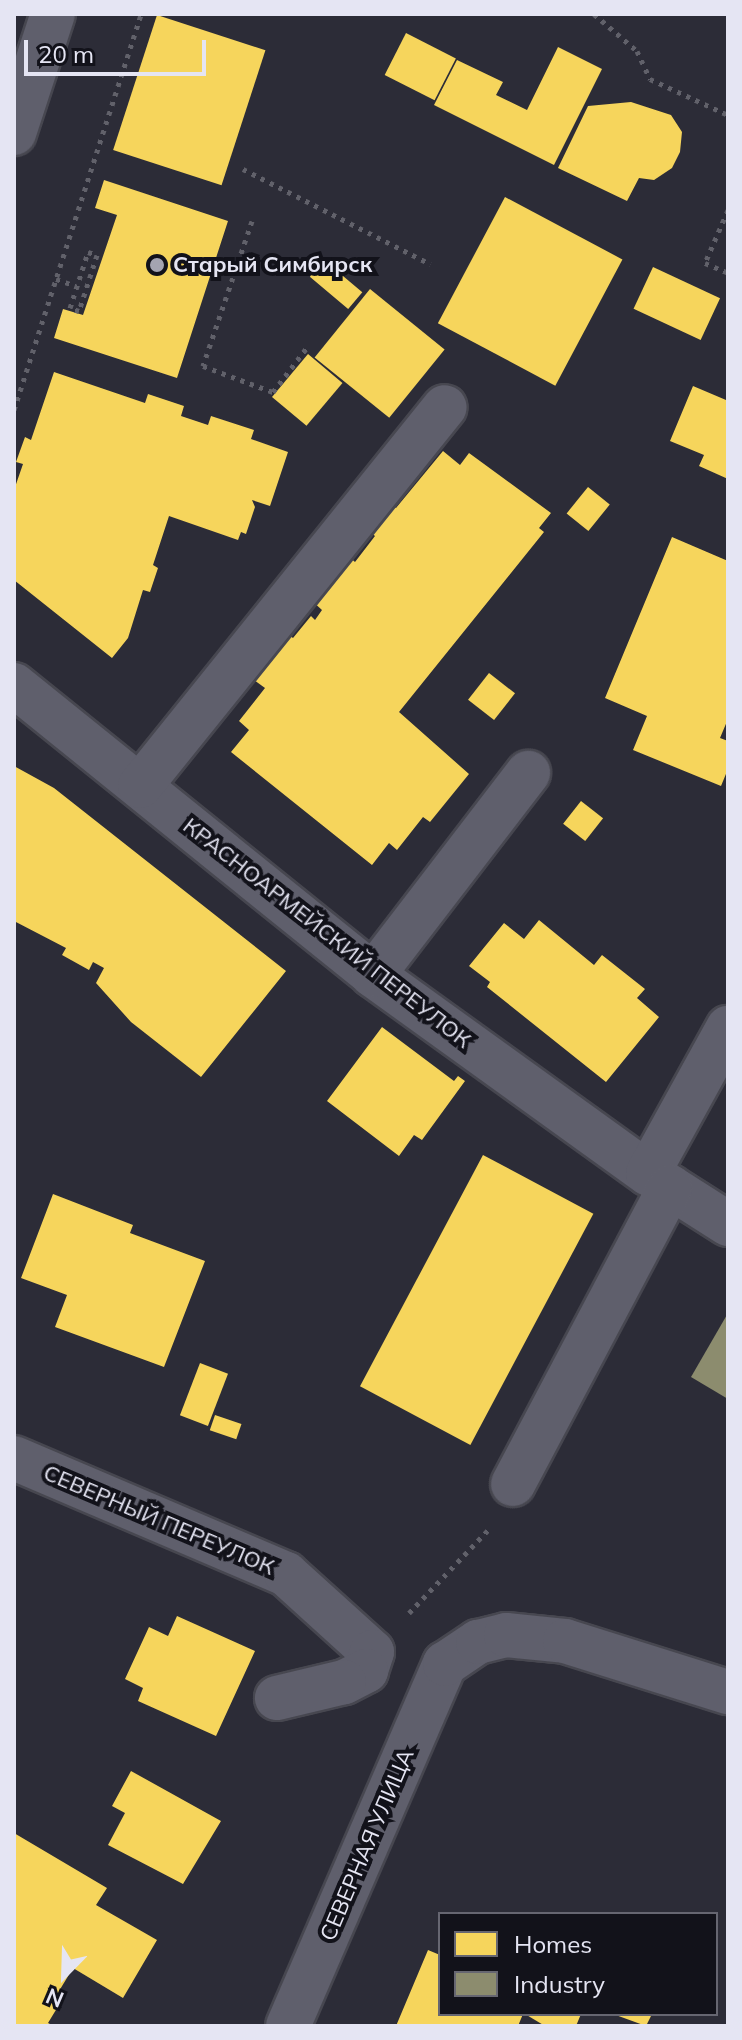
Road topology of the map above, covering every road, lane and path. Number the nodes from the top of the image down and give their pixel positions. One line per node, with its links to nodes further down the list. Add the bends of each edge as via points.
1 (53, 14): 5 (street)
2 (141, 14): 11 (path)
3 (594, 14): 4 (path, via 637,51 650,79)
4 (728, 115)
5 (14, 133)
6 (243, 169): 9 (path)
7 (728, 210): 10 (path, via 705,263)
8 (252, 221): 13 (path, via 203,366 273,392)
9 (430, 264)
10 (728, 273)
11 (56, 279): 12 (path); 15 (path)
12 (76, 286): 12 (path, via 70,308 79,311 97,255 88,252)
13 (308, 346)
14 (445, 407): 18 (street)
15 (14, 410)
16 (14, 685): 18 (street, КРАСНОАРМЕЙСКИЙ ПЕРЕУЛОК)
17 (528, 773): 19 (street)
18 (140, 786): 19 (street, КРАСНОАРМЕЙСКИЙ ПЕРЕУЛОК)
19 (373, 975): 21 (street, КРАСНОАРМЕЙСКИЙ ПЕРЕУЛОК)
20 (728, 1028): 21 (street)
21 (659, 1180): 22 (street, КРАСНОАРМЕЙСКИЙ ПЕРЕУЛОК); 24 (street)
22 (728, 1224)
23 (14, 1458): 25 (street, СЕВЕРНЫЙ ПЕРЕУЛОК, via 286,1574)
24 (513, 1484): 25 (path, via 488,1529)
25 (372, 1652): 27 (street, via 366,1671 344,1682)
26 (728, 1692): 28 (street, СЕВЕРНАЯ УЛИЦА, via 565,1641 506,1635 478,1642 445,1664)
27 (277, 1698)
28 (288, 2026)

